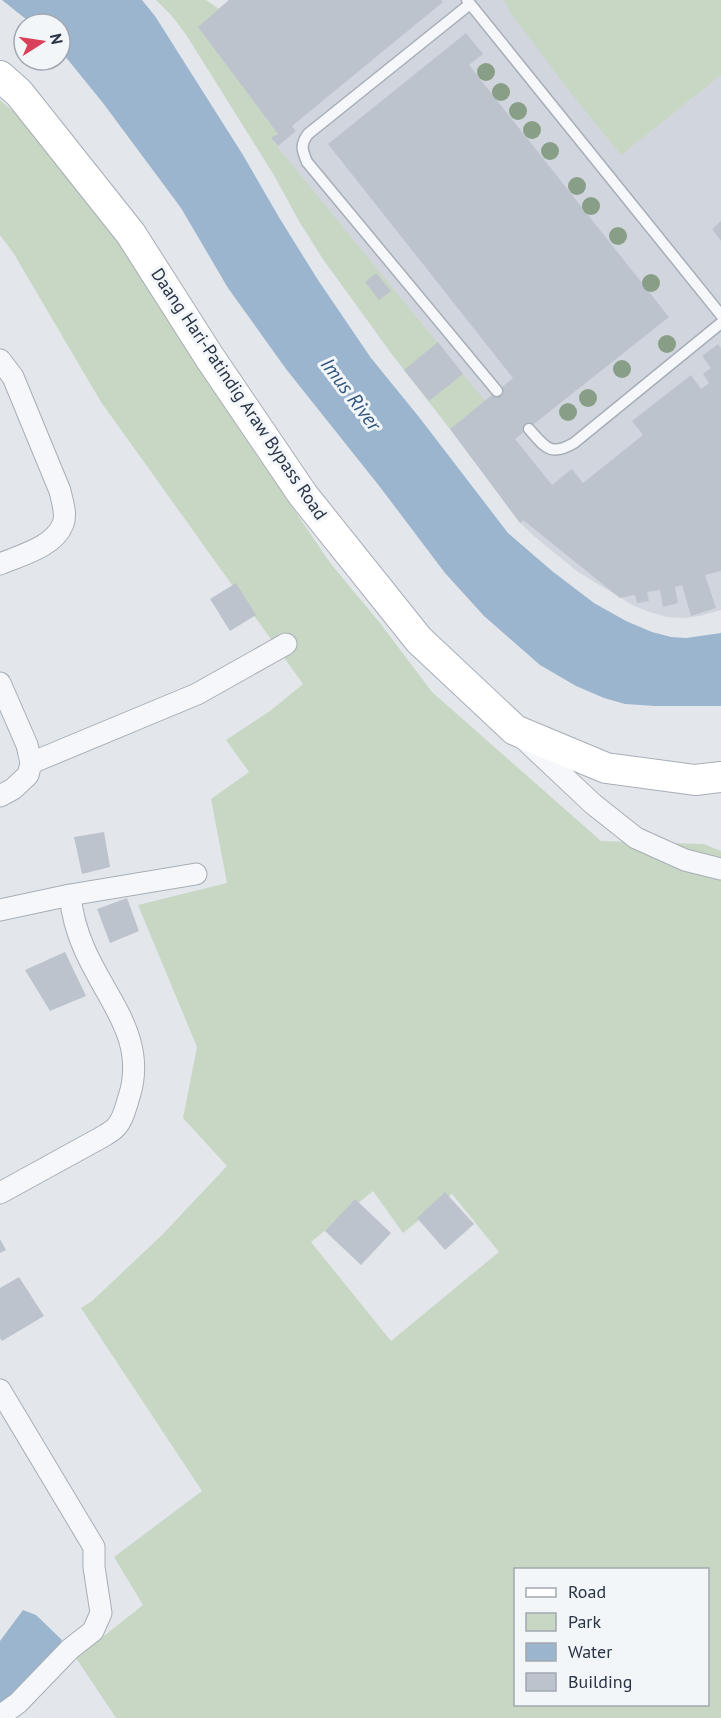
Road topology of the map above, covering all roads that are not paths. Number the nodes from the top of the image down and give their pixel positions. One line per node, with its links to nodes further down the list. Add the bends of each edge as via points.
1 (469, 2): 3 (lane); 6 (lane, via 308,134 302,147 307,162)
2 (0, 76): 11 (main road, Daang Hari-Patindig Araw Bypass Road, via 19,93 131,234 303,495 419,639)
3 (721, 315)
4 (721, 323): 7 (lane, via 565,448 549,449)
5 (0, 360): 8 (street, via 13,376 64,506 63,523 55,536)
6 (497, 391)
7 (529, 429)
8 (0, 564)
9 (285, 644): 12 (street, via 197,694)
10 (0, 683): 12 (street)
11 (515, 730): 13 (main road, Daang Hari-Patindig Araw Bypass Road, via 606,768 694,780); 15 (street, via 593,804 636,838 685,860)
12 (31, 763): 14 (street, via 28,775)
13 (721, 777)
14 (0, 796)
15 (721, 868)
16 (196, 874): 17 (street)
17 (70, 895): 18 (street); 19 (street, via 84,949 127,1029 135,1055 134,1083 117,1127)
18 (0, 910)
19 (0, 1193)
20 (0, 1390): 21 (street, via 94,1547 101,1613 93,1631)
21 (0, 1716)

